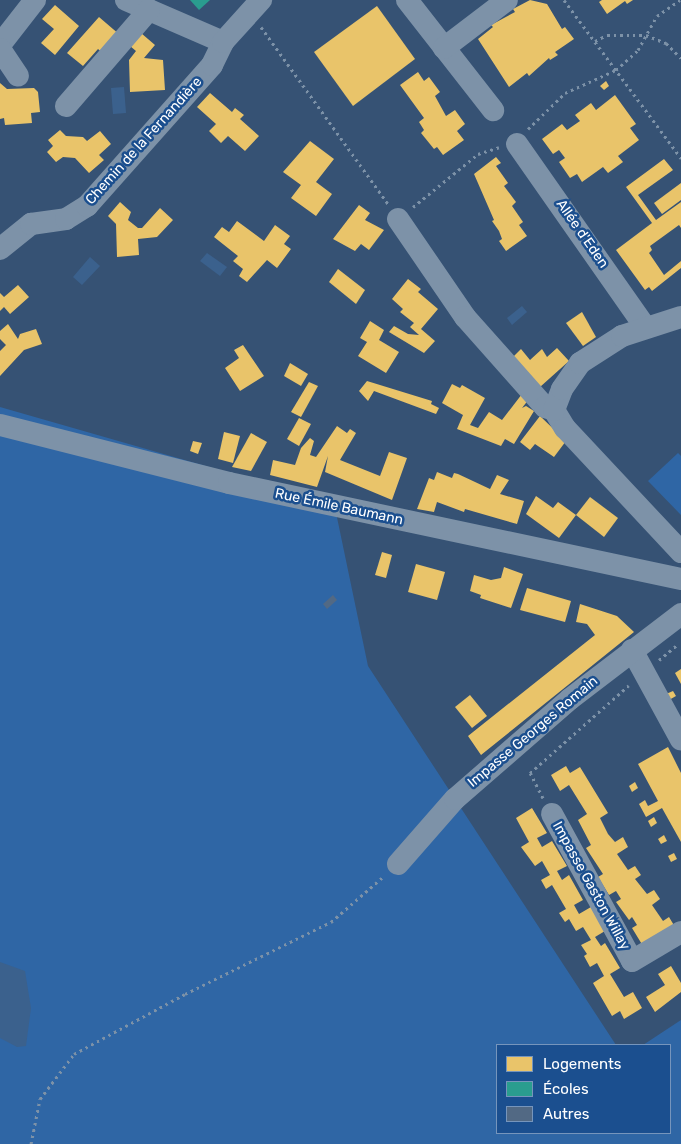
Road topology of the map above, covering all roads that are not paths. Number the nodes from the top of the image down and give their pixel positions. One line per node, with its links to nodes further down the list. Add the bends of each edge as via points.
1 (24, 0): 8 (street)
2 (35, 0): 10 (street)
3 (126, 0): 7 (street)
4 (406, 0): 11 (street)
5 (507, 0): 11 (street)
6 (254, 6): 9 (street, Chemin de la Fernandière)
7 (149, 10): 9 (street); 14 (street)
8 (0, 26)
9 (223, 42): 18 (street, Chemin de la Fernandière, via 212,65 87,206 66,219 31,224)
10 (0, 45)
11 (444, 48): 15 (street)
12 (0, 49): 13 (street)
13 (18, 76)
14 (66, 106)
15 (493, 110)
16 (514, 140): 20 (street, Allée d'Eden)
17 (398, 219): 21 (street, via 465,317 545,407)
18 (0, 249)
19 (681, 317): 20 (street)
20 (645, 327): 21 (street, via 622,336 580,363 562,390)
21 (554, 410): 23 (street, via 565,428)
22 (0, 425): 24 (street, Rue Émile Baumann, via 229,483)
23 (681, 552)
24 (681, 579)
25 (681, 614): 26 (street, Impasse Georges Romain)
26 (632, 650): 27 (street); 29 (street, Impasse Georges Romain, via 455,799)
27 (681, 740)
28 (552, 814): 30 (street, Impasse Gaston Willay, via 632,961)
29 (398, 864)
30 (681, 932)

